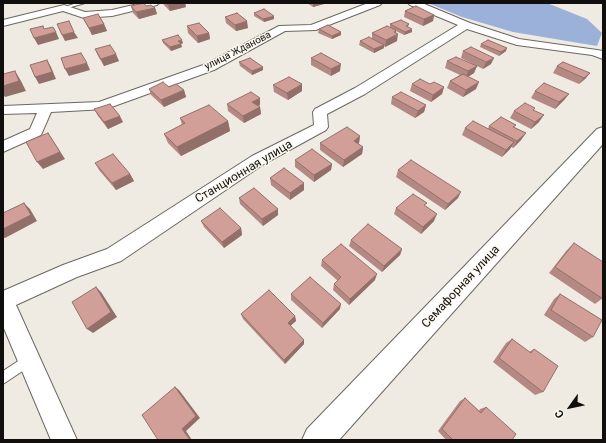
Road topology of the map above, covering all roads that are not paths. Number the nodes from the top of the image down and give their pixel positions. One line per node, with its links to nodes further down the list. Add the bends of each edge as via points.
1 (83, 3): 5 (lane)
2 (154, 3): 5 (street, via 112,13 84,15)
3 (377, 3): 9 (street, улица Жданова, via 312,28 283,28 210,67 101,106)
4 (413, 3): 7 (street)
5 (64, 8): 6 (street)
6 (3, 23)
7 (466, 25): 8 (street, via 517,42); 13 (street, Станционная улица, via 360,91 320,112 321,127 258,160 114,255)
8 (603, 55)
9 (46, 108): 10 (street, улица Жданова); 12 (street, via 36,132)
10 (3, 110)
11 (603, 133): 17 (street, Семафорная улица)
12 (3, 147)
13 (3, 301): 14 (street)
14 (29, 360): 15 (lane); 16 (street)
15 (3, 378)
16 (64, 440)
17 (318, 440)

